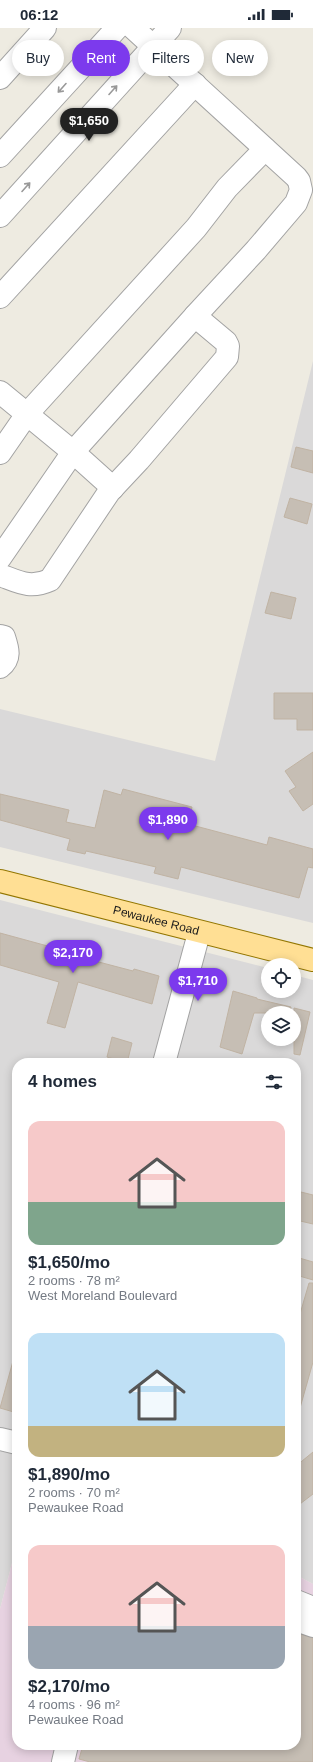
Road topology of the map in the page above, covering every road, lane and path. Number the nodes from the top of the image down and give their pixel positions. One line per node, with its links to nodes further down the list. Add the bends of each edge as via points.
1 (45, 28): 9 (street)
2 (117, 28): 12 (street, one-way to 12)
3 (133, 28): 5 (street)
4 (170, 28): 6 (street)
5 (148, 40)
6 (159, 40)
7 (138, 63): 13 (street, one-way to 7)
8 (187, 76): 10 (street)
9 (0, 78)
10 (195, 84): 11 (street); 14 (street)
11 (265, 149): 15 (street, via 299,181 299,198 256,250); 17 (street, via 227,188 196,228)
12 (0, 156)
13 (0, 216)
14 (0, 297)
15 (195, 316): 18 (street); 20 (street, via 226,342 227,357)
16 (0, 392): 17 (street)
17 (27, 414): 18 (street); 19 (street)
18 (73, 452): 20 (street); 21 (street)
19 (0, 453)
20 (113, 488): 22 (street, via 50,580 43,584 28,586)
21 (0, 558)
22 (0, 575)
23 (0, 636): 24 (street, via 4,637 9,655 5,664)
24 (0, 667)
25 (0, 881): 26 (main road, Pewaukee Road)
26 (199, 933): 27 (main road, Pewaukee Road); 28 (street)
27 (313, 960)
28 (165, 1058)
29 (0, 1439): 30 (street)
30 (12, 1442)
31 (301, 1602): 32 (street)
32 (313, 1608)
33 (301, 1622): 34 (street)
34 (313, 1626)
35 (66, 1750): 36 (street)
36 (63, 1762)

